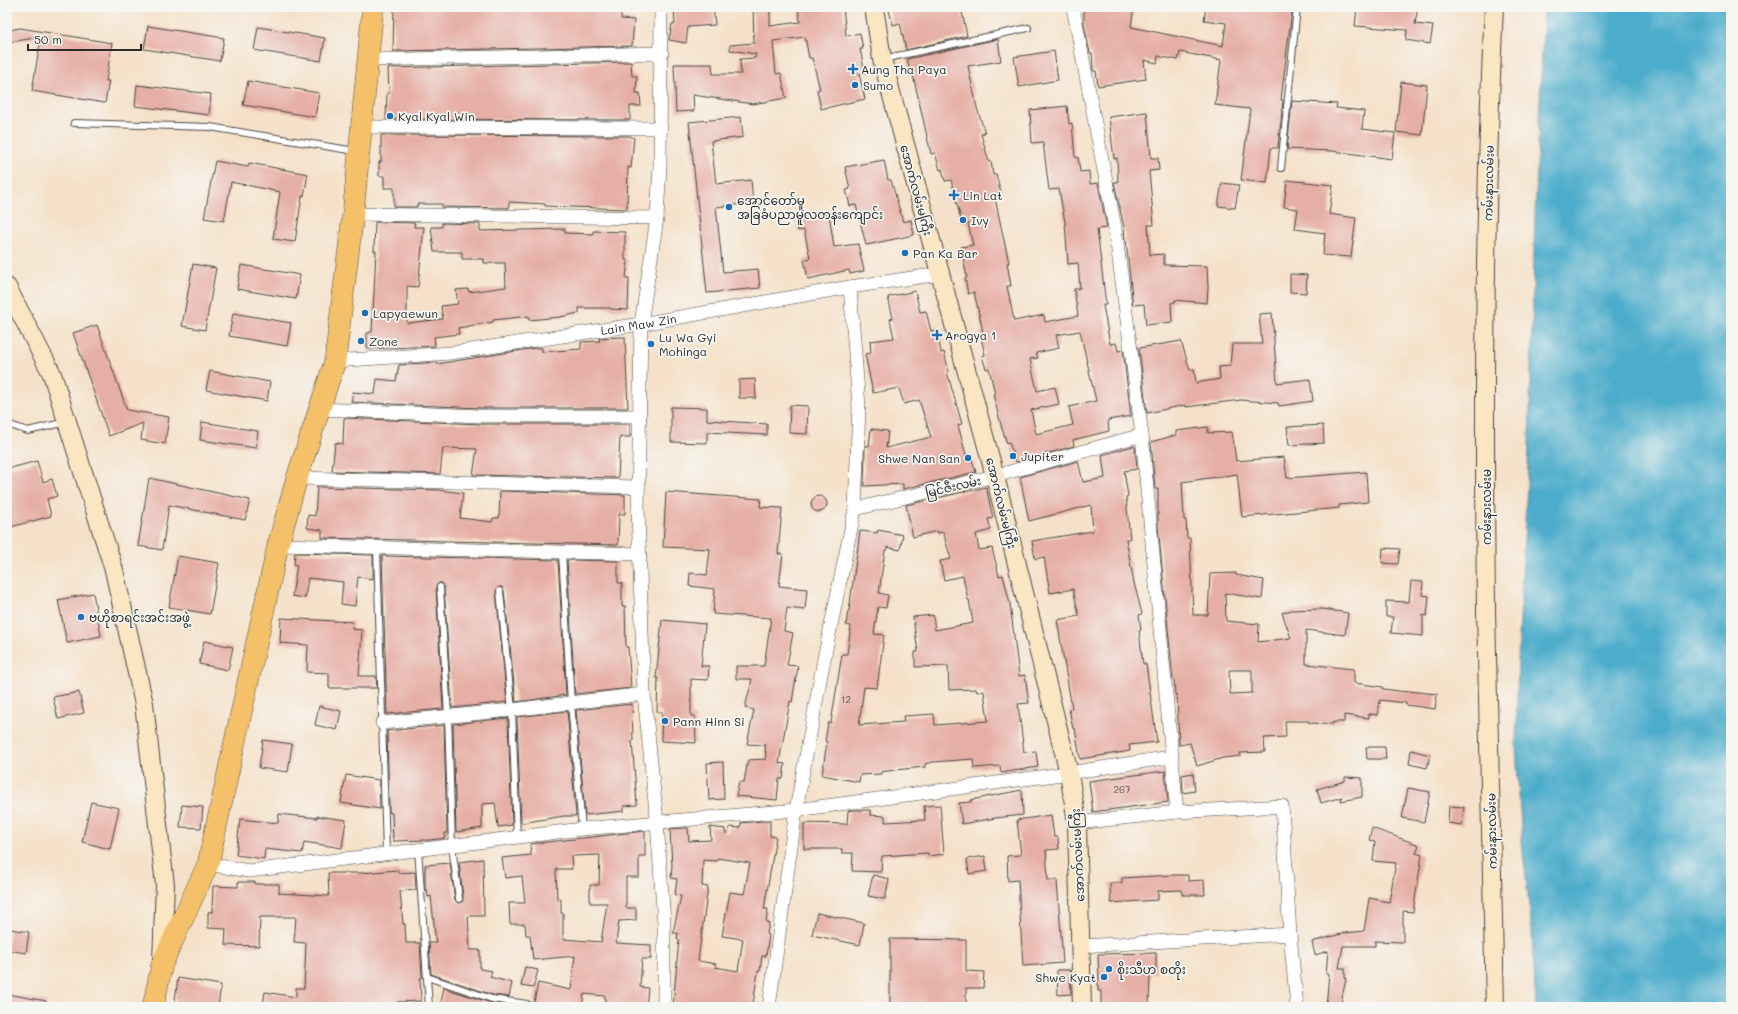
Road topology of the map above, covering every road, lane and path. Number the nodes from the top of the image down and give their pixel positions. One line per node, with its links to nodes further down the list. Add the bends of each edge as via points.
1 (373, 7): 10 (main road)
2 (661, 7): 8 (street)
3 (874, 7): 9 (main road, အောက်လမ်းမကြီး)
4 (1073, 7): 27 (street, via 1115,228)
5 (1297, 7): 15 (lane)
6 (1494, 7): 67 (main road, ကမ်းနားလမ်းမ, via 1489,119 1485,424 1486,611)
7 (1028, 28): 9 (lane)
8 (662, 53): 10 (street); 13 (street)
9 (882, 59): 18 (main road, အောက်လမ်းမကြီး)
10 (368, 60): 12 (main road)
11 (74, 123): 14 (lane, via 210,127)
12 (361, 127): 13 (street); 14 (main road)
13 (661, 128): 17 (street)
14 (359, 152): 16 (main road)
15 (1282, 168)
16 (353, 214): 17 (street); 22 (main road)
17 (657, 218): 21 (street)
18 (940, 274): 20 (street, Lain Maw Zin); 28 (main road, အောက်လမ်းမကြီး)
19 (7, 287): 25 (main road, via 52,374)
20 (850, 287): 21 (street, Lain Maw Zin); 31 (street, via 859,407)
21 (641, 324): 22 (street, Lain Maw Zin, via 451,353); 24 (street)
22 (335, 361): 23 (main road)
23 (319, 409): 24 (street, via 480,416); 29 (main road)
24 (640, 416): 30 (street)
25 (68, 421): 26 (lane, via 28,431); 58 (main road, via 114,570 144,704 165,885)
26 (7, 424)
27 (1142, 435): 28 (street, မြင်ဇီးလမ်း); 43 (street)
28 (995, 476): 31 (street, မြင်ဇီးလမ်း); 44 (main road, အောက်လမ်းမကြီး)
29 (297, 478): 30 (street); 32 (main road)
30 (638, 487): 35 (street)
31 (855, 509): 45 (street)
32 (278, 545): 33 (street); 54 (main road)
33 (377, 548): 34 (street); 42 (lane)
34 (562, 553): 35 (street); 39 (lane)
35 (640, 554): 38 (street)
36 (440, 587): 41 (lane)
37 (500, 591): 40 (lane)
38 (644, 694): 39 (street); 47 (street)
39 (571, 703): 40 (street); 49 (lane)
40 (512, 710): 41 (street); 50 (lane)
41 (448, 715): 42 (street); 51 (lane)
42 (382, 722): 53 (lane)
43 (1171, 757): 44 (street); 46 (street)
44 (1069, 774): 45 (street); 48 (main road, အောက်လမ်းမကြီး)
45 (796, 810): 47 (street); 64 (street)
46 (1177, 812): 48 (street); 56 (street, via 1282,806)
47 (658, 822): 49 (street); 63 (street, via 664,923)
48 (1077, 823): 57 (main road, အောက်လမ်းမကြီး)
49 (582, 829): 50 (street)
50 (517, 837): 51 (street)
51 (452, 846): 52 (street); 55 (lane)
52 (418, 849): 53 (street); 59 (lane)
53 (386, 853): 54 (street, via 249,871)
54 (208, 864): 58 (main road)
55 (459, 899)
56 (1290, 934): 57 (street); 66 (street)
57 (1081, 946): 65 (main road, အောက်လမ်းမကြီး)
58 (162, 964): 60 (main road)
59 (427, 978): 61 (lane); 62 (lane, via 492,999 527,1004)
60 (153, 1007)
61 (429, 1007)
62 (527, 1007)
63 (664, 1007)
64 (769, 1007)
65 (1082, 1007)
66 (1297, 1007)
67 (1495, 1007)

